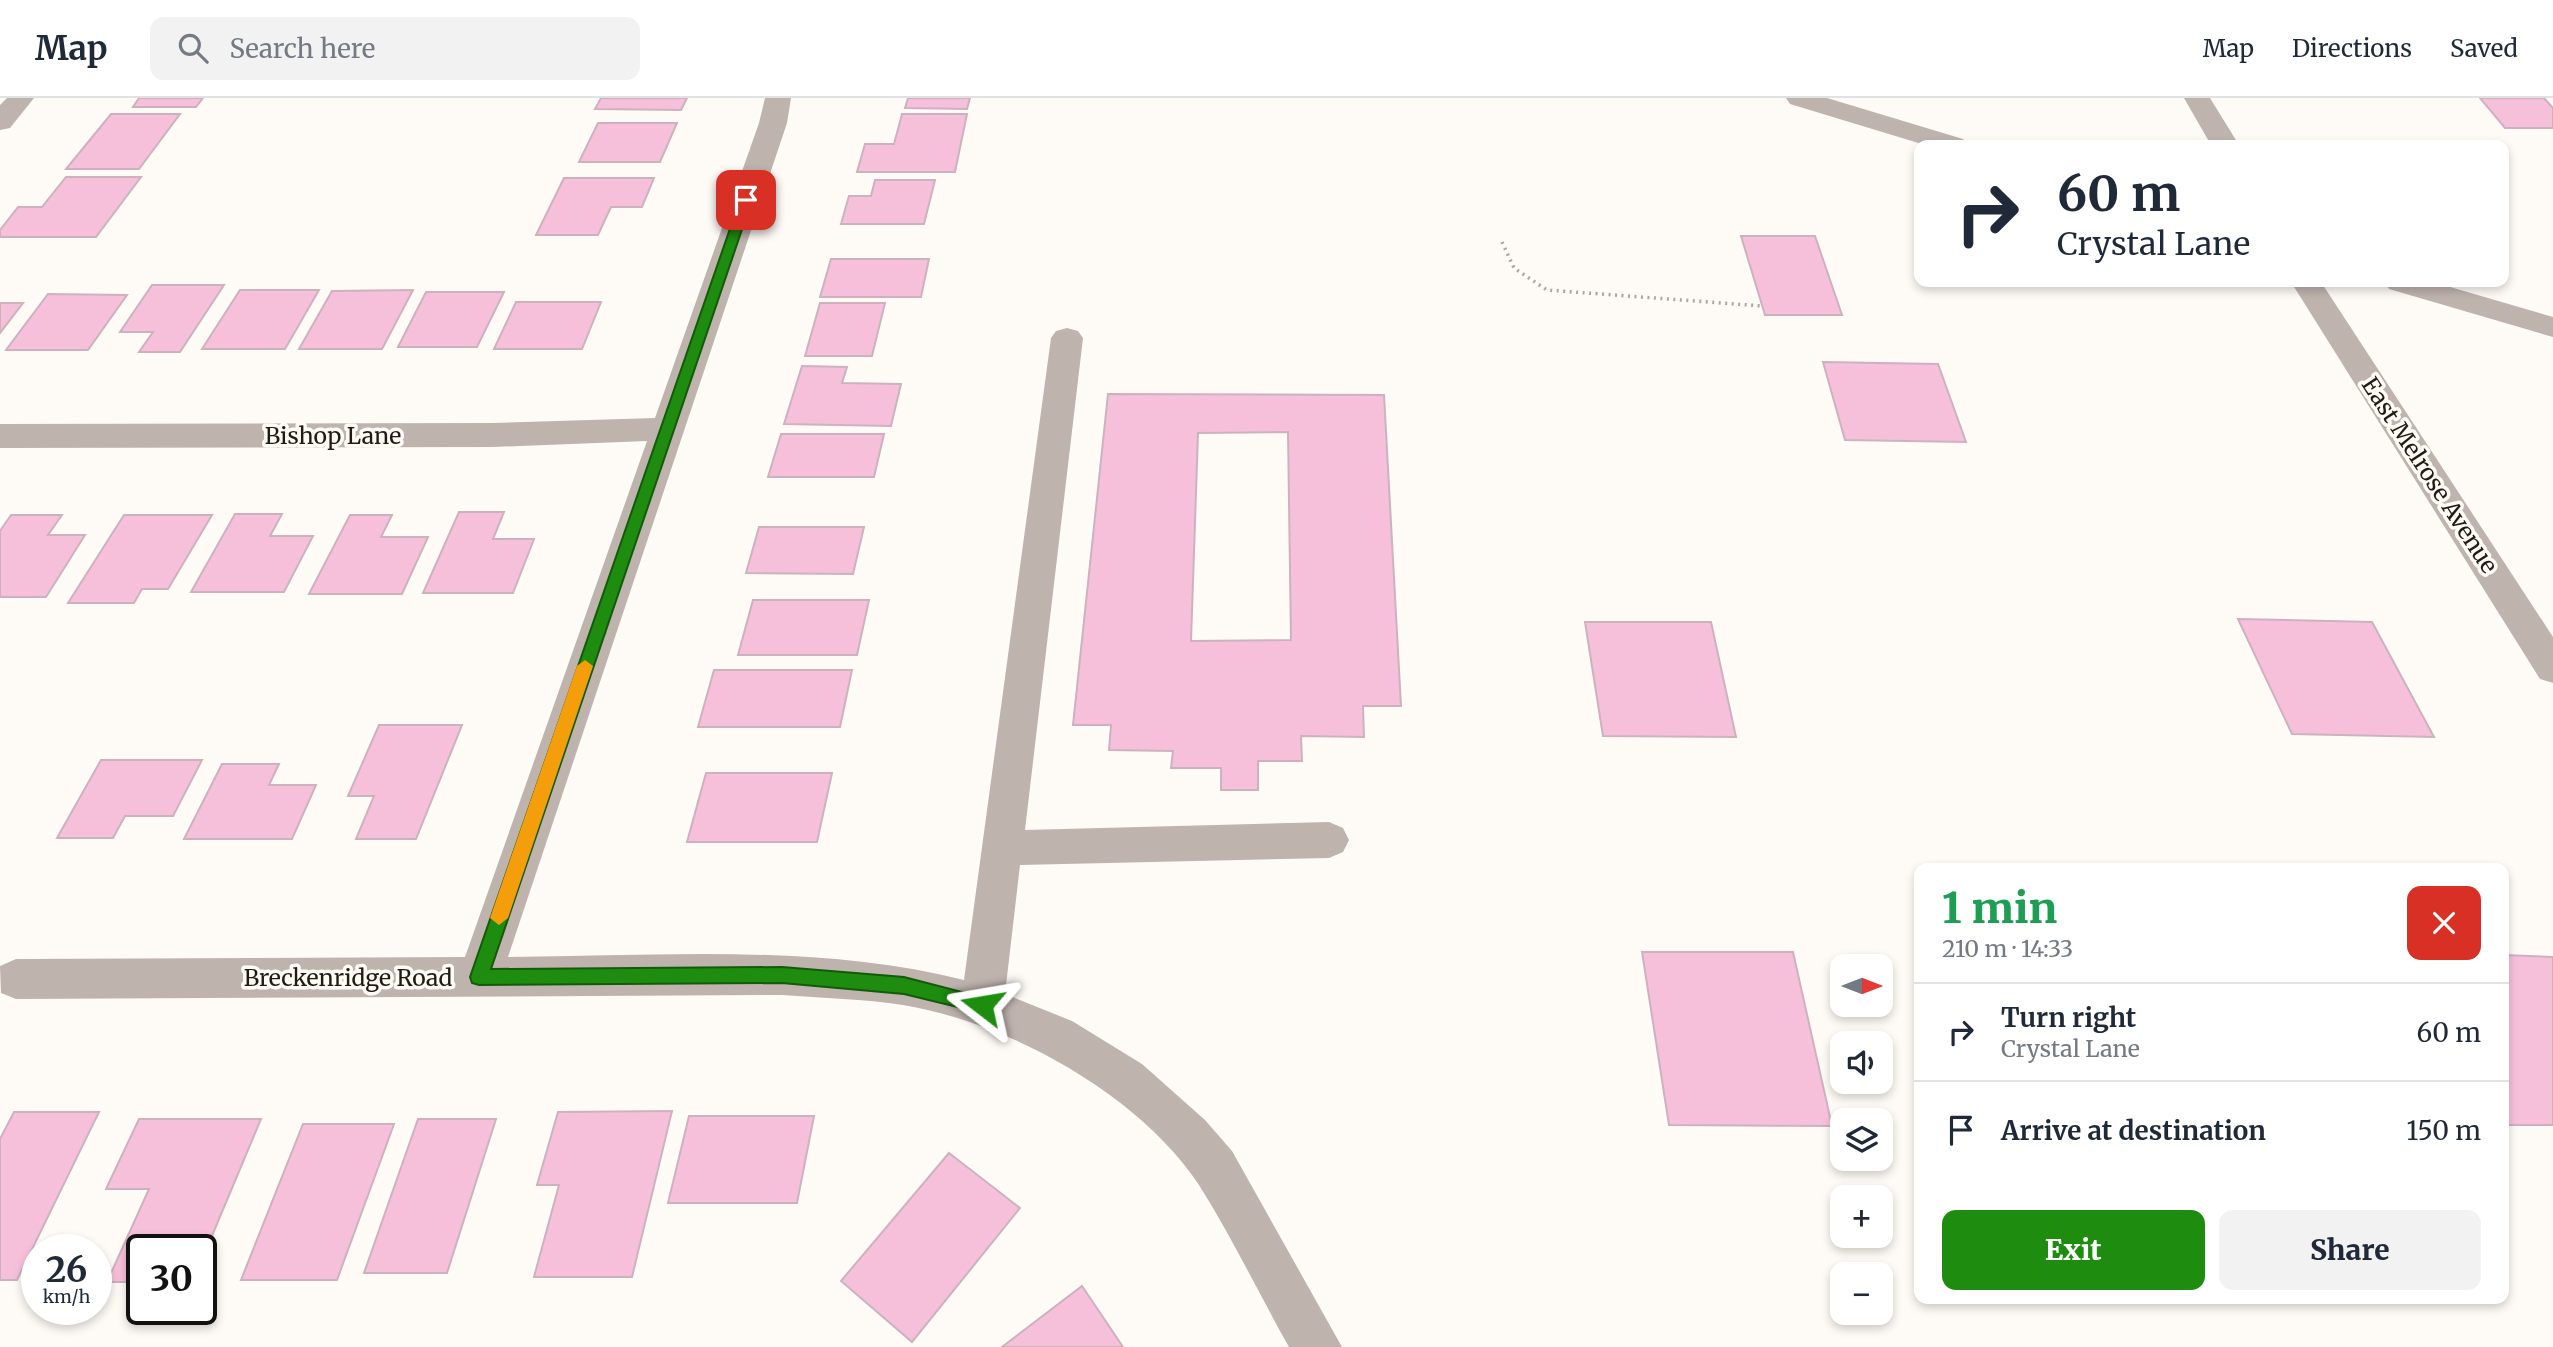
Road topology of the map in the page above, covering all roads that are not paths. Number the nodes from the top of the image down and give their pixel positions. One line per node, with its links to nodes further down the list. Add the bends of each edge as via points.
1 (21, 98): 5 (street)
2 (778, 98): 12 (street)
3 (1798, 98): 6 (street)
4 (2197, 98): 7 (street)
5 (0, 121)
6 (1937, 140)
7 (2222, 140)
8 (2309, 287): 14 (street, East Melrose Avenue)
9 (2417, 287): 10 (street)
10 (2553, 327)
11 (1067, 338): 16 (street)
12 (666, 429): 13 (street, Bishop Lane, via 492,435); 17 (street)
13 (0, 436)
14 (2553, 668)
15 (1329, 840): 16 (street)
16 (1002, 848): 19 (street)
17 (479, 977): 18 (street, Breckenridge Road); 19 (street, Breckenridge Road, via 782,975 904,985)
18 (16, 979)
19 (982, 1005): 20 (street, Breckenridge Road, via 1056,1036 1126,1079 1189,1136 1215,1168)
20 (1317, 1347)

